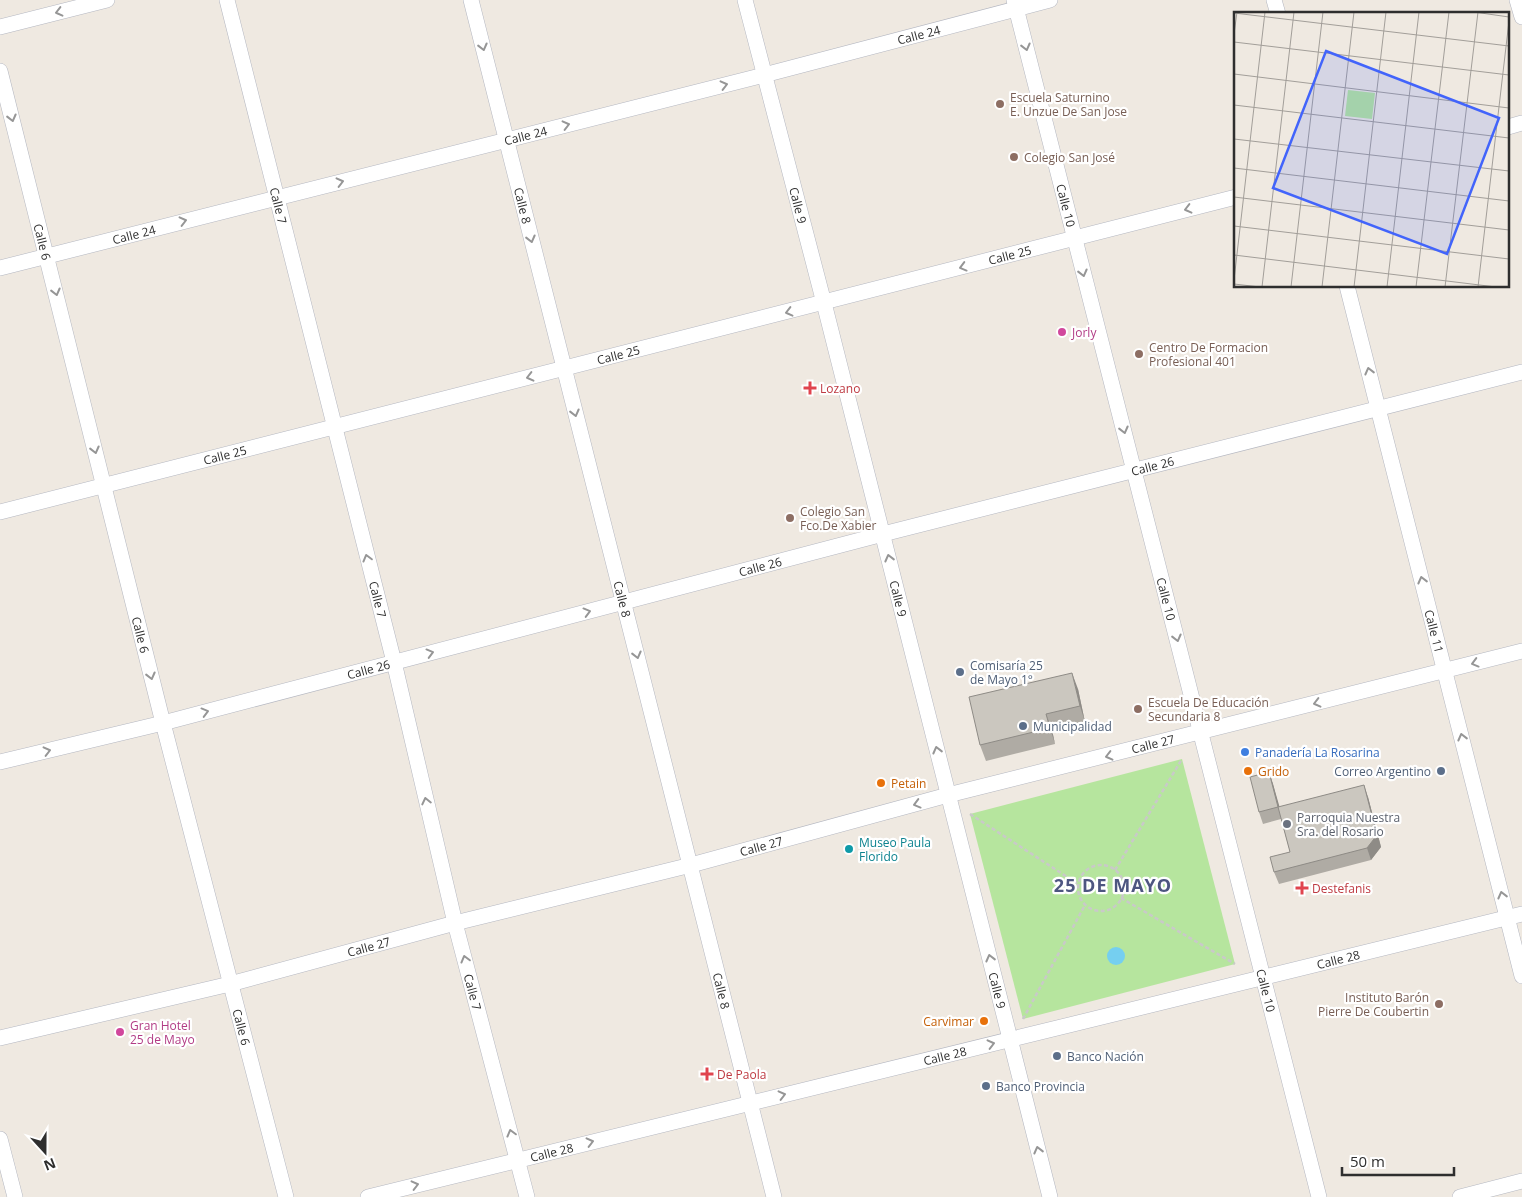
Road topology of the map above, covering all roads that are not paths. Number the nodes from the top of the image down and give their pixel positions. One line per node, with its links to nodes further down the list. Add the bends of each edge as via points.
1 (107, 0): 9 (street, one-way to 9)
2 (226, 0): 13 (street, Calle 7)
3 (471, 0): 12 (street, Calle 8, one-way to 12)
4 (745, 0): 11 (street, Calle 9)
5 (1050, 0): 7 (street, Calle 24)
6 (1518, 0): 8 (street)
7 (1016, 4): 11 (street, Calle 24); 15 (street, Calle 10, one-way to 15)
8 (1522, 16)
9 (0, 27)
10 (0, 71): 16 (street, Calle 6, one-way to 16)
11 (764, 75): 12 (street, Calle 24, one-way to 11); 19 (street, Calle 9)
12 (506, 140): 13 (street, Calle 24, one-way to 12); 20 (street, Calle 8, one-way to 20)
13 (275, 198): 16 (street, Calle 24, one-way to 13); 23 (street, Calle 7)
14 (1234, 198): 15 (street, Calle 25, one-way to 15)
15 (1074, 238): 19 (street, Calle 25, one-way to 19); 24 (street, Calle 10, one-way to 24)
16 (47, 256): 17 (street, Calle 24); 25 (street, Calle 6, one-way to 25)
17 (0, 268)
18 (1348, 288): 22 (street, Calle 11, one-way to 18)
19 (824, 303): 20 (street, Calle 25, one-way to 20); 27 (street, Calle 9)
20 (564, 369): 23 (street, Calle 25, one-way to 23); 28 (street, Calle 8, one-way to 28)
21 (1522, 372): 22 (street, Calle 26)
22 (1378, 407): 24 (street, Calle 26); 31 (street, Calle 11, one-way to 22)
23 (333, 427): 25 (street, Calle 25); 30 (street, Calle 7, one-way to 23)
24 (1135, 472): 27 (street, Calle 26); 33 (street, Calle 10, one-way to 33)
25 (104, 486): 26 (street, Calle 25); 32 (street, Calle 6, one-way to 32)
26 (0, 512)
27 (883, 534): 28 (street, Calle 26); 35 (street, Calle 9, one-way to 27)
28 (624, 602): 30 (street, Calle 26, one-way to 28); 36 (street, Calle 8, one-way to 36)
29 (1522, 651): 31 (street, Calle 27, one-way to 31)
30 (394, 662): 32 (street, Calle 26, one-way to 30); 38 (street, Calle 7, one-way to 30)
31 (1446, 671): 33 (street, Calle 27, one-way to 33); 37 (street, Calle 11, one-way to 31)
32 (163, 723): 34 (street, Calle 26, one-way to 32); 41 (street, Calle 6)
33 (1201, 733): 35 (street, Calle 27, one-way to 35); 39 (street, Calle 10)
34 (0, 762)
35 (948, 796): 36 (street, Calle 27, one-way to 36); 43 (street, Calle 9, one-way to 35)
36 (691, 865): 38 (street, Calle 27); 44 (street, Calle 8)
37 (1515, 916): 39 (street, Calle 28); 40 (street, Calle 11)
38 (455, 923): 41 (street, Calle 27); 46 (street, Calle 7, one-way to 38)
39 (1265, 976): 43 (street, Calle 28); 54 (street, Calle 10)
40 (1522, 976)
41 (230, 984): 42 (street, Calle 27); 49 (street, Calle 6)
42 (0, 1038)
43 (1011, 1040): 44 (street, Calle 28, one-way to 43); 53 (street, Calle 9, one-way to 43)
44 (750, 1102): 46 (street, Calle 28, one-way to 44); 52 (street, Calle 8)
45 (0, 1139): 48 (street)
46 (518, 1160): 50 (street, Calle 28, one-way to 46); 51 (street, Calle 7)
47 (1522, 1181): 55 (street)
48 (15, 1197)
49 (286, 1197)
50 (368, 1197)
51 (527, 1197)
52 (774, 1197)
53 (1050, 1197)
54 (1319, 1197)
55 (1460, 1197)

